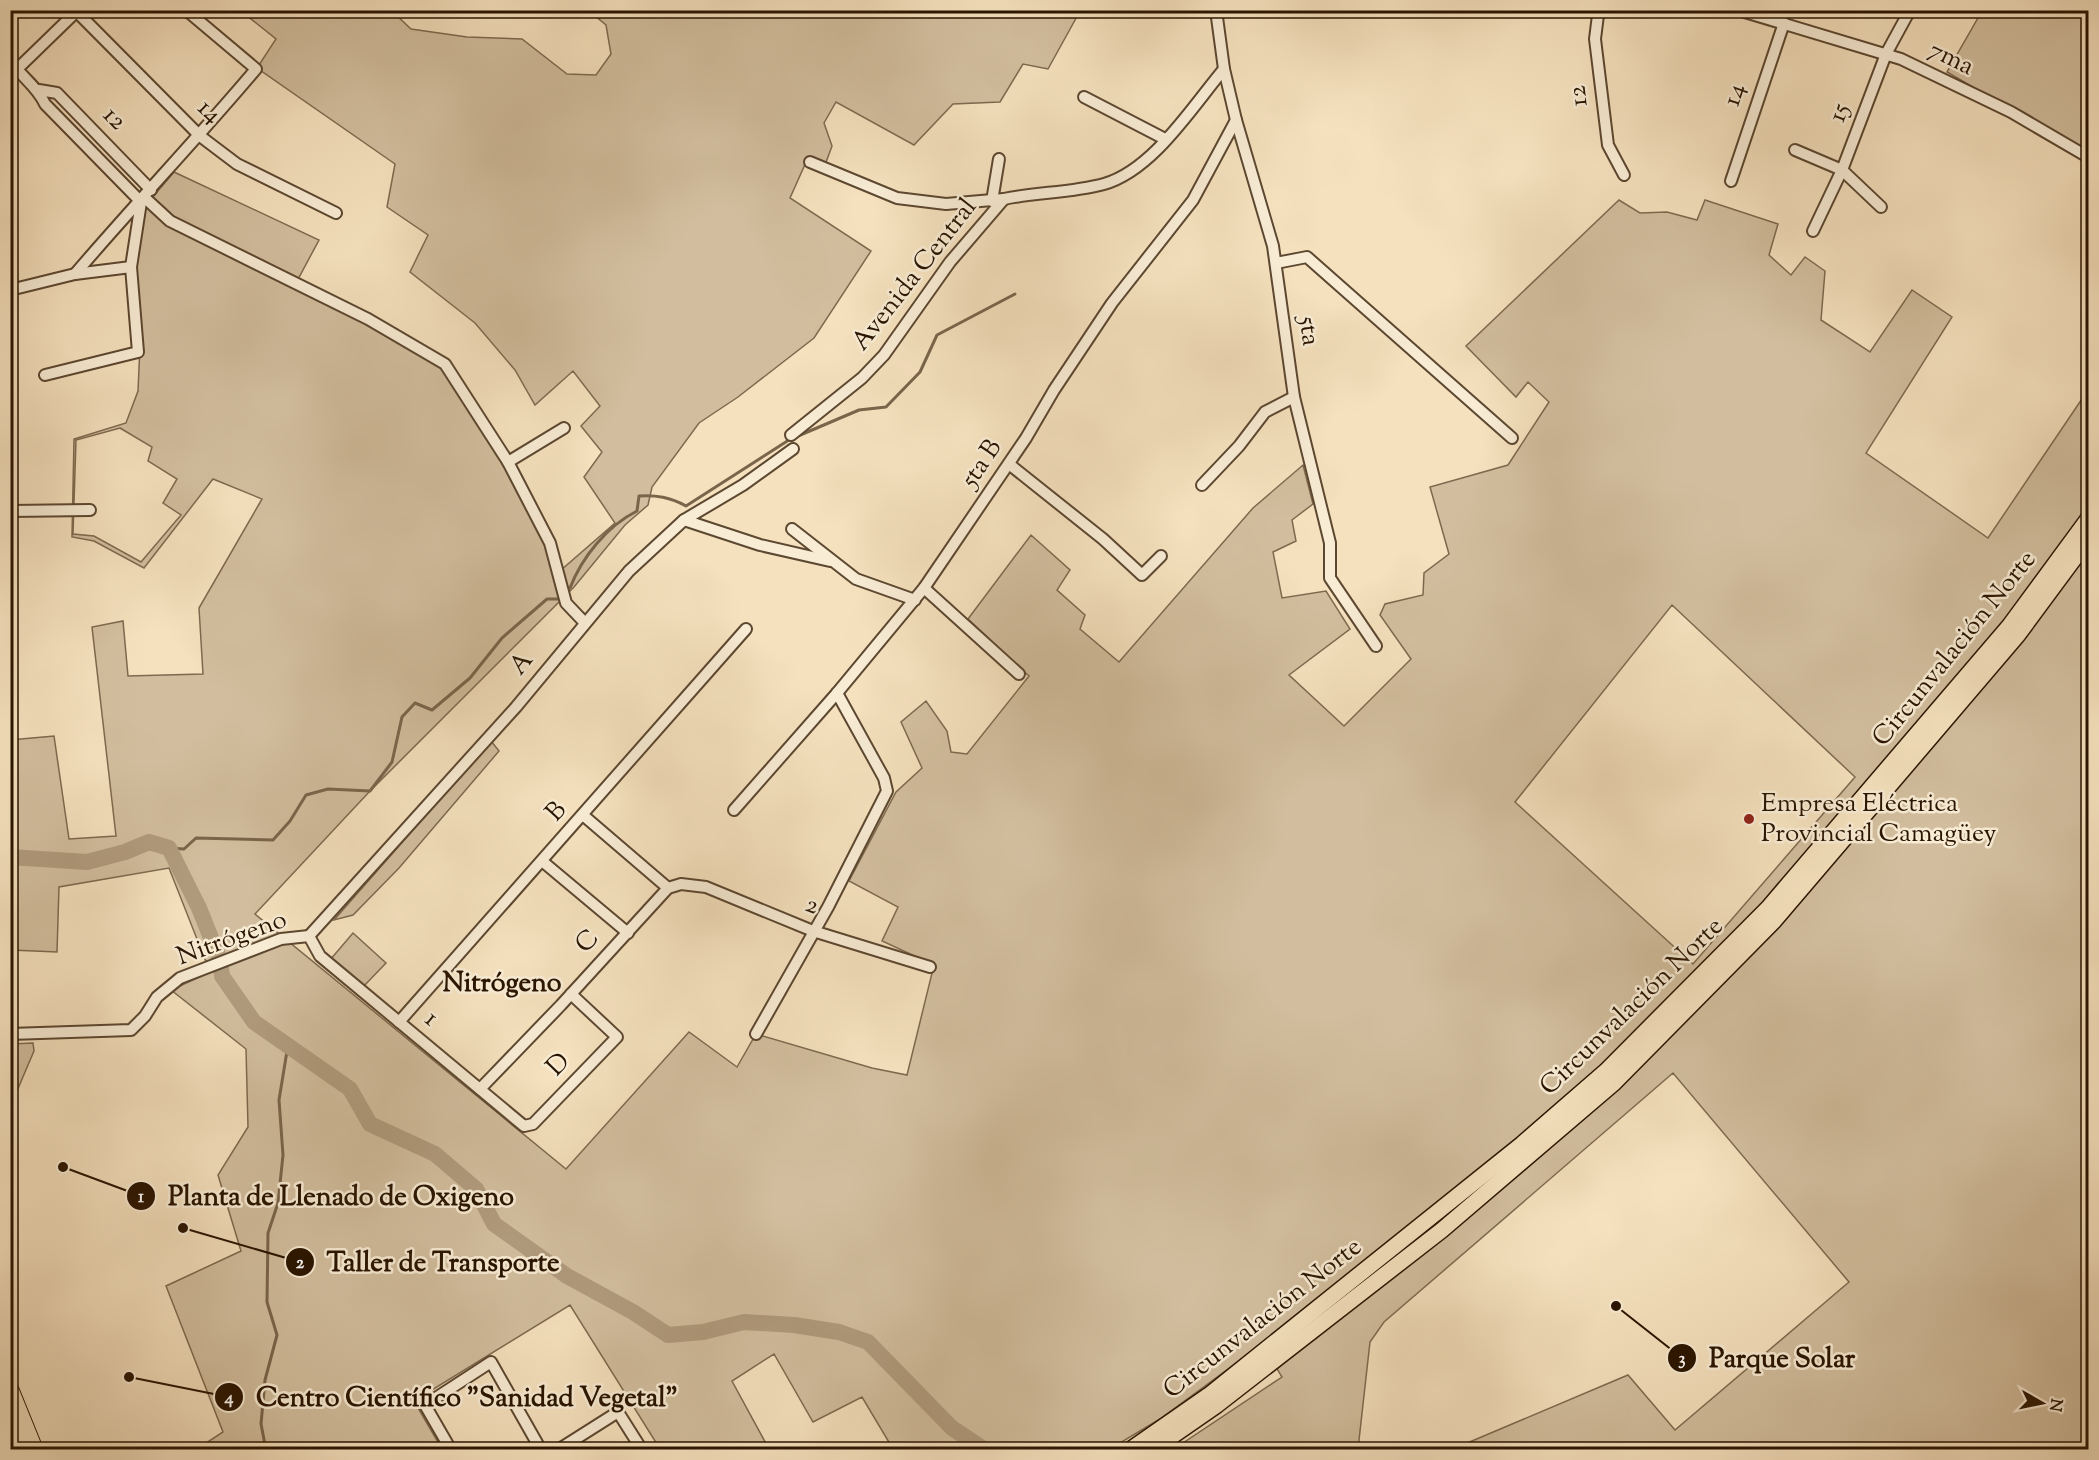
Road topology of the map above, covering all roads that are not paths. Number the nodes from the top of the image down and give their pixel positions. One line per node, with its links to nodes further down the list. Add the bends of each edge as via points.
1 (186, 10): 14 (street, via 256,69)
2 (1216, 10): 10 (street, 5ta)
3 (1604, 10): 21 (street, 12, via 1598,15 1594,39 1608,146)
4 (1738, 10): 7 (street, 7ma)
5 (1910, 10): 8 (street, 15)
6 (77, 11): 9 (street); 14 (street, 14)
7 (1784, 23): 8 (street, 7ma); 22 (street, 14)
8 (1886, 54): 17 (street, 7ma, via 1948,81); 20 (street, 15)
9 (12, 69): 11 (street, 12)
10 (1224, 69): 13 (street, 5ta); 15 (street, Avenida Central)
11 (39, 90): 23 (street, 12, via 45,104); 23 (street, 12, via 57,93)
12 (1084, 97): 15 (street)
13 (1236, 120): 29 (street, 5ta); 40 (street, 5ta B, via 1193,200 1112,303)
14 (200, 136): 23 (street); 27 (street, 14, via 237,164)
15 (1165, 139): 24 (street, Avenida Central, via 1129,174 1107,183)
16 (1794, 150): 20 (street)
17 (2088, 157)
18 (999, 159): 25 (street)
19 (810, 162): 25 (street, via 897,198 946,204)
20 (1842, 170): 26 (street); 28 (street, 15)
21 (1624, 175)
22 (1731, 181)
23 (146, 197): 30 (street); 31 (street); 39 (street, via 170,221 368,319 445,364)
24 (1004, 199): 25 (street); 36 (street, Avenida Central, via 950,262 884,355 862,378)
25 (992, 201)
26 (1881, 207)
27 (336, 213)
28 (1813, 231)
29 (1276, 263): 34 (street, 5ta); 37 (street, via 1307,257)
30 (131, 267): 31 (street); 33 (street, via 138,352)
31 (75, 274): 32 (street)
32 (10, 290)
33 (45, 375)
34 (1294, 398): 41 (street, via 1265,412); 54 (street, 5ta, via 1330,543 1330,578)
35 (564, 428): 39 (street)
36 (791, 435)
37 (1512, 438)
38 (793, 449): 45 (street, A)
39 (508, 462): 52 (street, via 550,543 566,603)
40 (1009, 464): 48 (street, via 1142,575); 50 (street, 5ta B)
41 (1202, 485)
42 (10, 510): 43 (street)
43 (90, 510)
44 (2088, 519): 79 (highway, Circunvalación Norte, via 2010,625 1768,908 1606,1071 1522,1144 1209,1395)
45 (684, 520): 49 (street, via 760,545); 52 (street, A, via 629,571)
46 (792, 529): 49 (street)
47 (2088, 540): 80 (highway, Circunvalación Norte, via 2018,636 1774,921 1614,1083 1433,1237 1217,1405)
48 (1161, 556)
49 (830, 561): 51 (street, via 856,579)
50 (924, 588): 51 (street, 5ta B); 55 (street)
51 (915, 600): 56 (street, 5ta B)
52 (585, 623): 63 (street, A, via 516,707)
53 (746, 629): 58 (street, B)
54 (1376, 646)
55 (1019, 674)
56 (837, 693): 57 (street, 5ta B); 61 (street, via 884,777 887,791)
57 (734, 810)
58 (584, 816): 59 (street, B); 60 (street)
59 (542, 861): 62 (street); 66 (street, B)
60 (668, 888): 61 (street, 2, via 681,884 706,887); 62 (street, C)
61 (813, 931): 64 (street, 2); 68 (street)
62 (628, 933): 65 (street, C)
63 (309, 936): 66 (street, 1, via 320,956); 67 (street, Nitrógeno, via 281,939 180,978 156,997 131,1030)
64 (930, 967)
65 (570, 994): 69 (street, C); 70 (street, D, via 617,1037)
66 (399, 1022): 69 (street, 1)
67 (10, 1034)
68 (756, 1034)
69 (480, 1089): 70 (street, 1, via 524,1126)
70 (533, 1124)
71 (10, 1386): 74 (main road)
72 (10, 1415): 73 (main road)
73 (24, 1449)
74 (36, 1449)
75 (451, 1449): 76 (street, via 425,1405 491,1362)
76 (541, 1449)
77 (558, 1449): 78 (street, via 618,1412)
78 (642, 1449)
79 (1130, 1449)
80 (1152, 1449)

